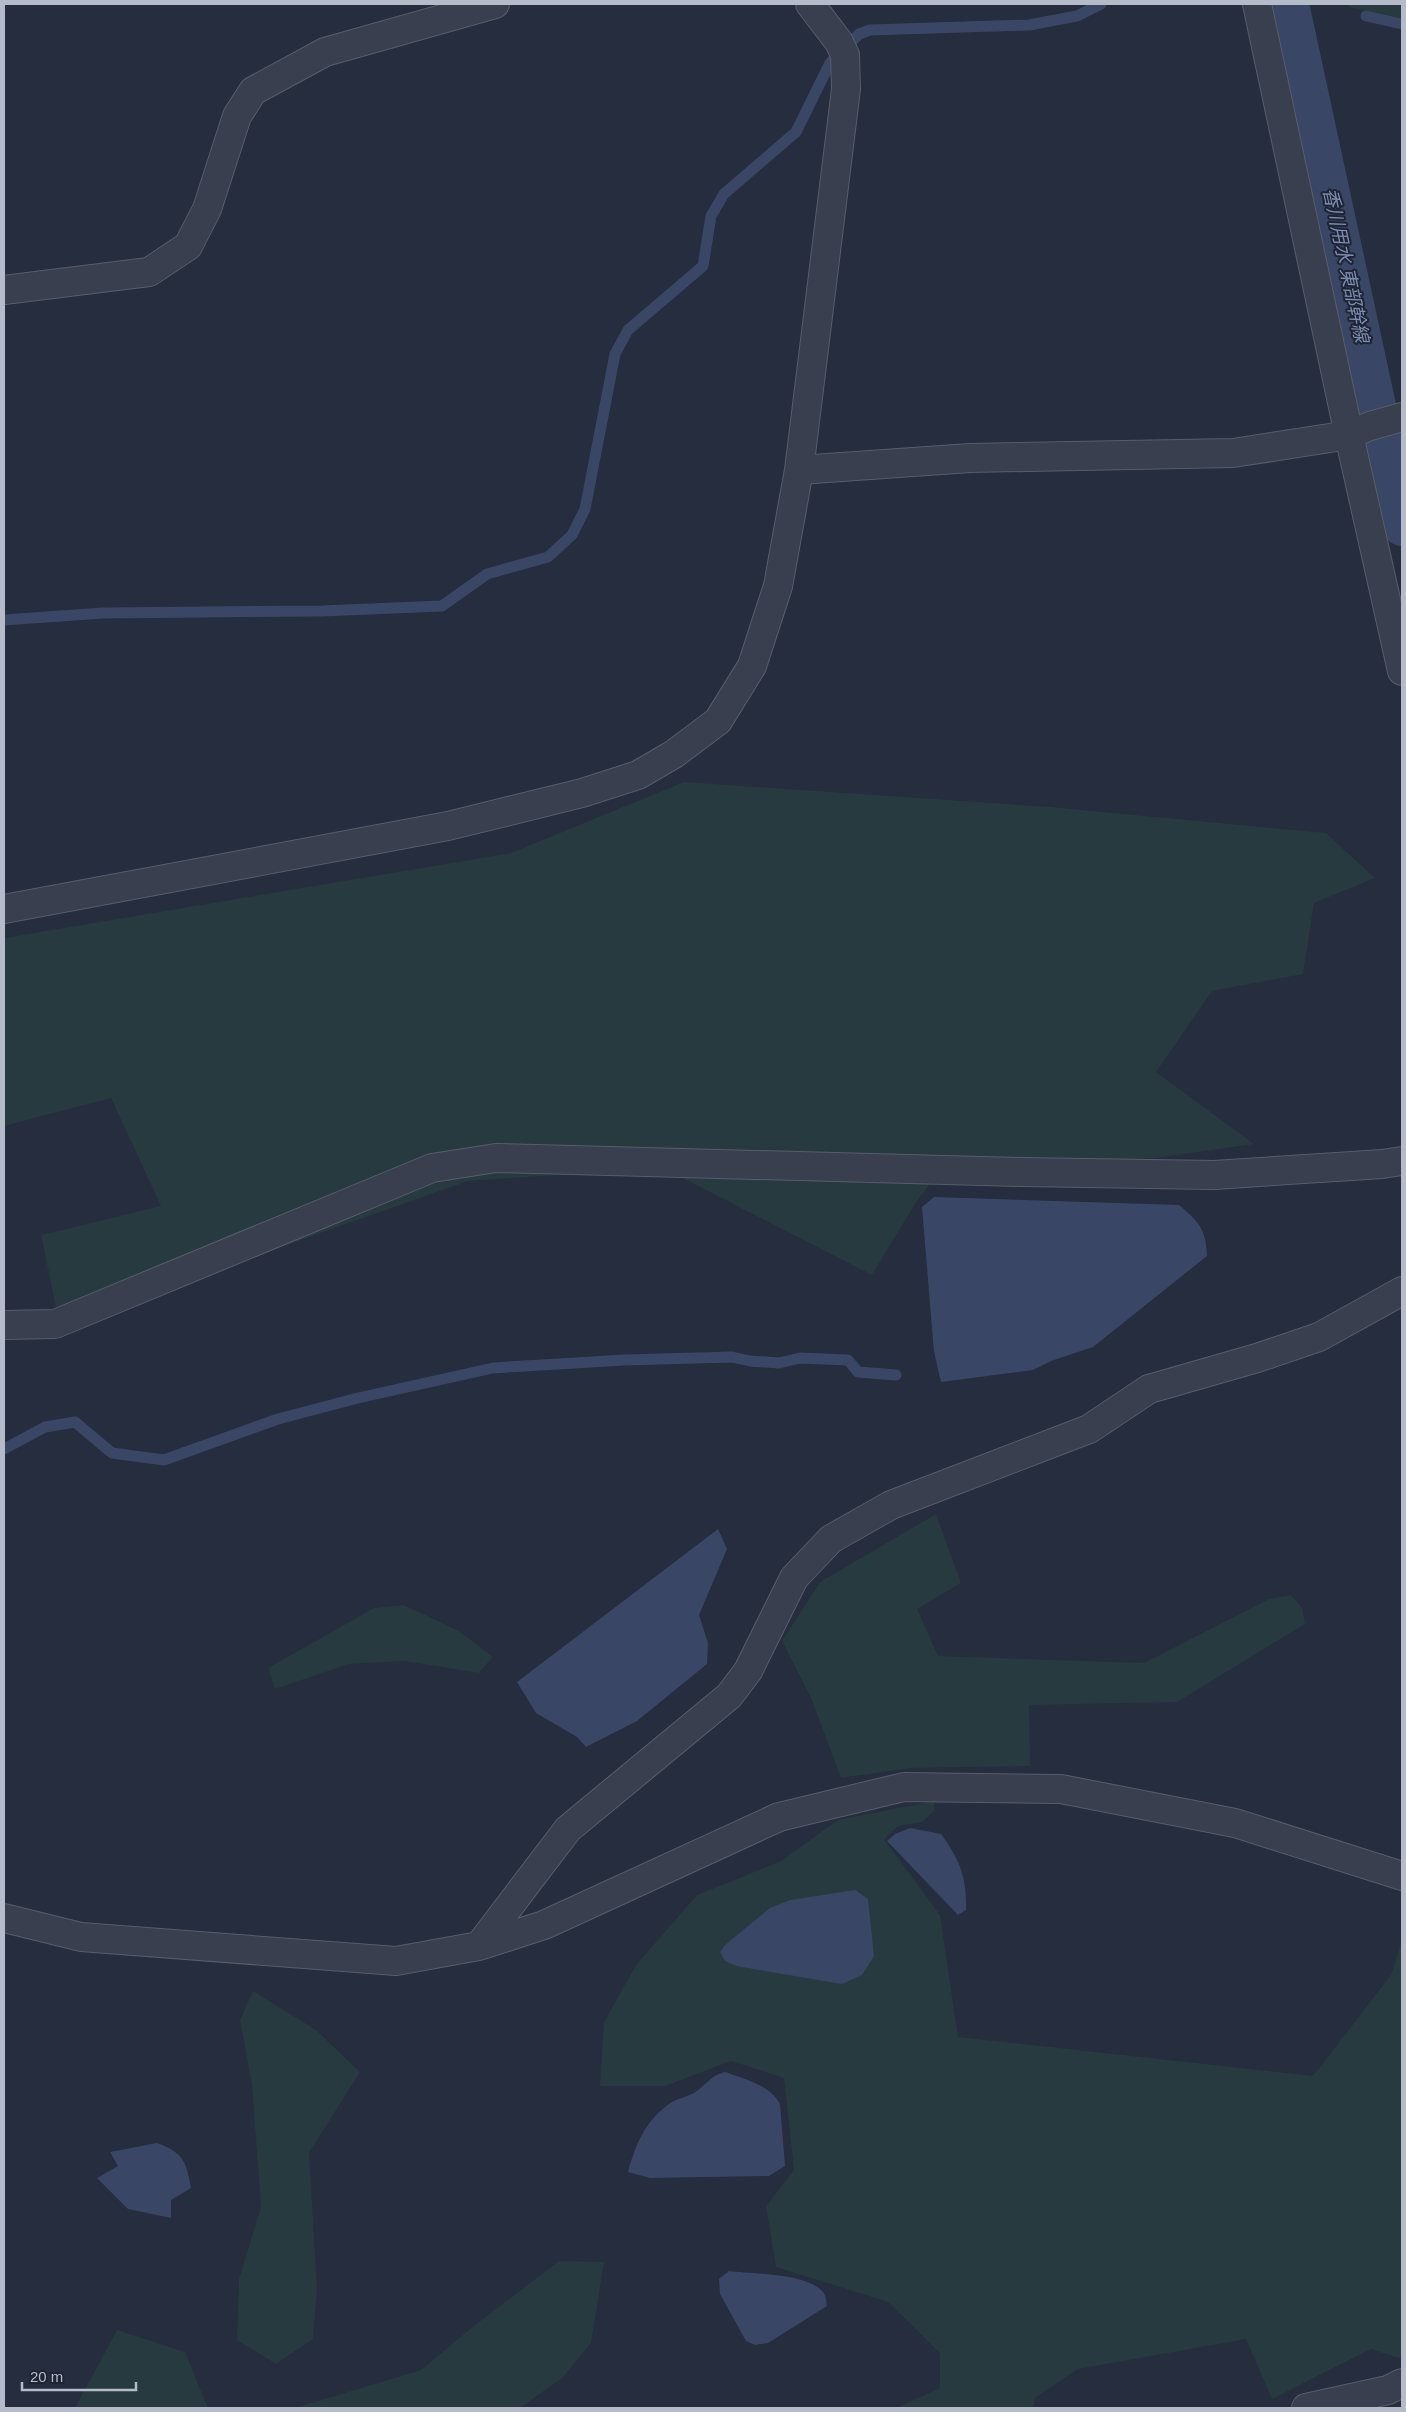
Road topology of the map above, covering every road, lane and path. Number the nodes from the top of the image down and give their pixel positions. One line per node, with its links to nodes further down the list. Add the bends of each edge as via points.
1 (495, 4): 4 (street, via 325,52 253,90 236,116 207,209 188,246 149,272)
2 (810, 4): 6 (street, via 842,49 846,89)
3 (1257, 4): 5 (street)
4 (4, 290)
5 (1379, 424): 6 (street, via 1233,453 970,458); 7 (street)
6 (799, 470): 8 (street, via 778,586 752,666 718,721 674,754 638,775 582,793 448,826)
7 (1402, 670)
8 (4, 909)
9 (1402, 1161): 11 (street, via 1214,1175 496,1158 432,1168 55,1324)
10 (1402, 1291): 14 (street, via 1319,1337 1149,1389 1089,1429 892,1505 831,1539 794,1578 748,1671 729,1696 568,1829)
11 (4, 1325)
12 (1402, 1876): 14 (street, via 1235,1823 1061,1790 904,1787 780,1817 544,1925)
13 (4, 1918): 14 (street, via 81,1937 396,1961)
14 (479, 1946)
15 (1402, 2384): 16 (street)
16 (1306, 2408)

